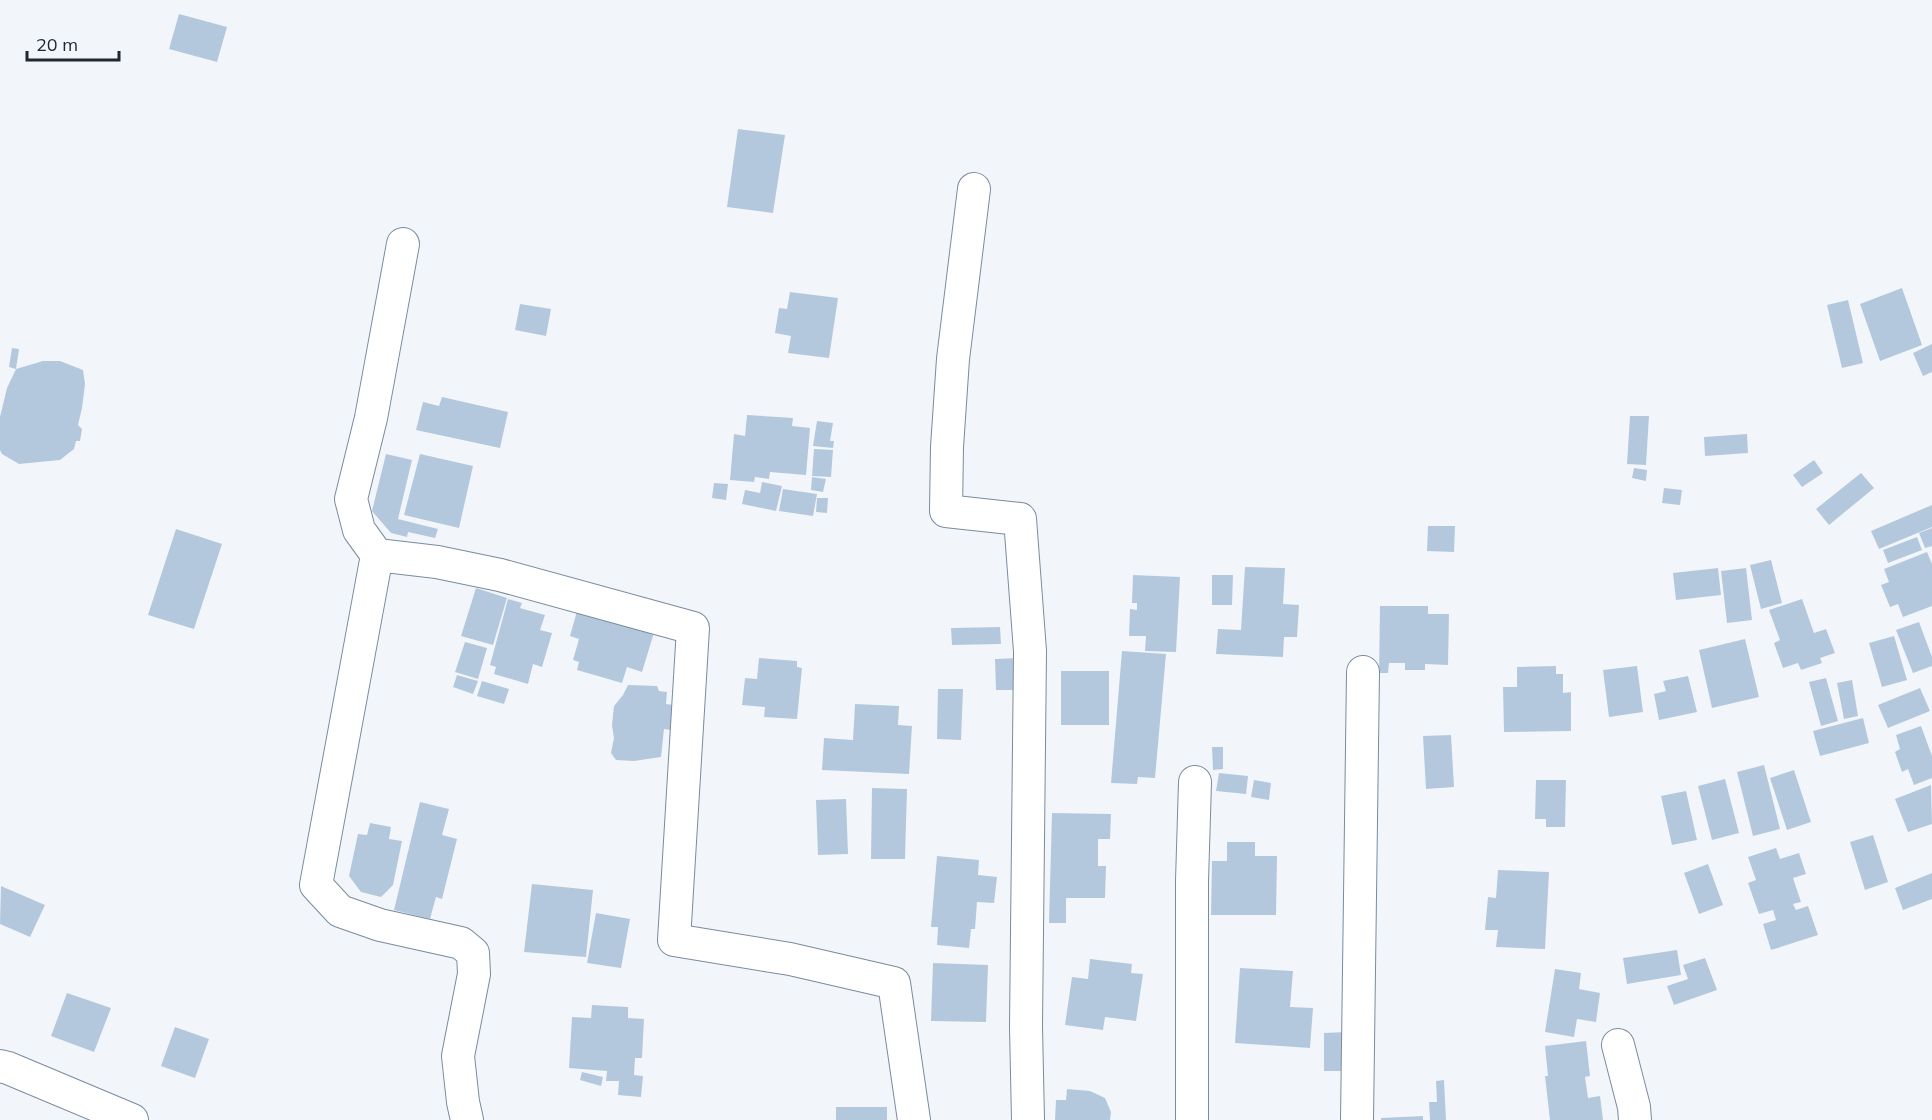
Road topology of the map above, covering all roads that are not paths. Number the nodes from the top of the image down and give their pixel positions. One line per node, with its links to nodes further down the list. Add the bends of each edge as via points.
1 (974, 189): 11 (street, via 953,359 946,511 1020,519 1030,651)
2 (403, 244): 3 (street, via 371,418 351,499 359,530)
3 (377, 555): 9 (street, via 316,885 340,911 380,925 461,943 473,953 474,974 458,1056); 10 (street, via 500,575 693,628 674,940 790,959 894,983)
4 (1363, 672): 13 (street)
5 (1195, 782): 12 (street)
6 (1618, 1045): 14 (street)
7 (0, 1066): 8 (street)
8 (132, 1120)
9 (467, 1120)
10 (914, 1120)
11 (1028, 1120)
12 (1192, 1120)
13 (1357, 1120)
14 (1635, 1120)

